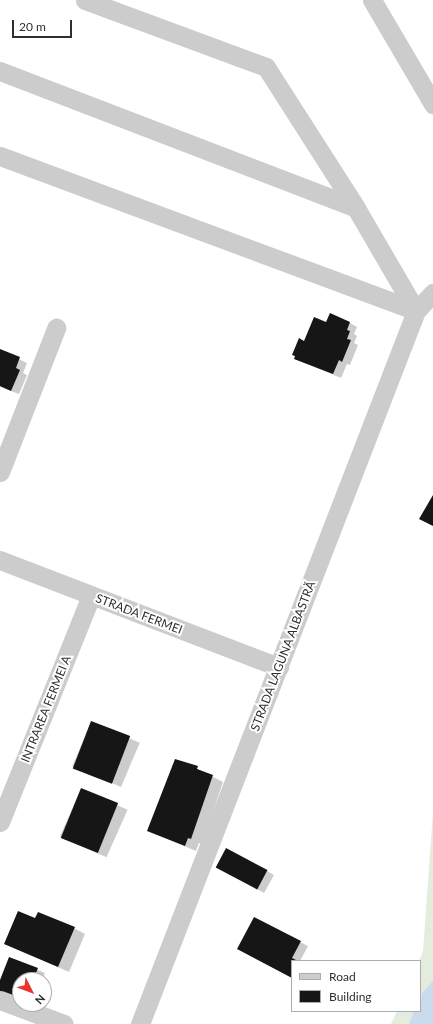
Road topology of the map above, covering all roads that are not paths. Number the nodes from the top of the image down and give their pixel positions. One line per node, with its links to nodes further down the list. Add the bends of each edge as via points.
1 (85, 0): 6 (street, via 266,68)
2 (372, 0): 4 (street)
3 (0, 71): 6 (street)
4 (433, 104)
5 (0, 156): 8 (street)
6 (356, 208): 8 (street)
7 (433, 293): 8 (street, STRADA LAGUNA ALBASTRĂ)
8 (416, 311): 13 (street, STRADA LAGUNA ALBASTRĂ)
9 (56, 328): 10 (street)
10 (0, 472)
11 (0, 560): 12 (street, STRADA FERMEI)
12 (92, 596): 13 (street, STRADA FERMEI); 14 (street, INTRAREA FERMEI A)
13 (279, 667): 17 (street, STRADA LAGUNA ALBASTRĂ)
14 (0, 822)
15 (0, 1000): 16 (street)
16 (64, 1024)
17 (140, 1024)

